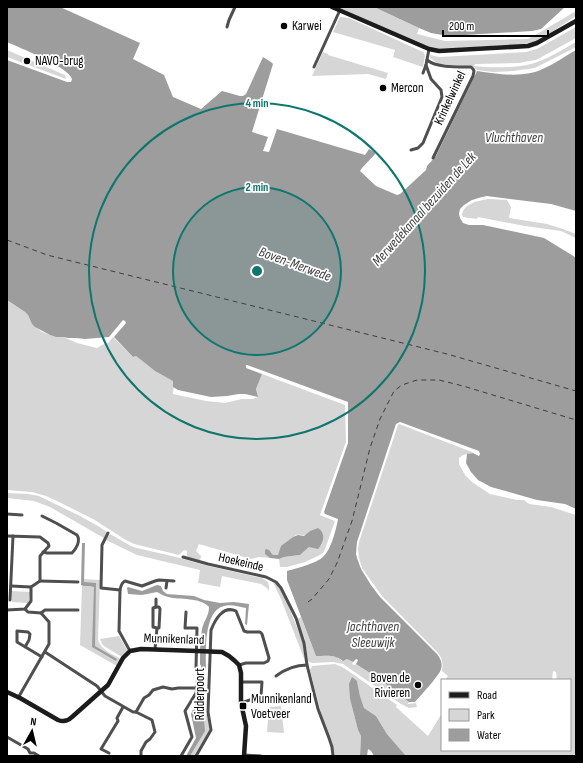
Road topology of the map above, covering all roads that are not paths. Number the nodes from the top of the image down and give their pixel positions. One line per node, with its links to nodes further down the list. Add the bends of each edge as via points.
1 (234, 7): 5 (street)
2 (332, 7): 3 (street)
3 (340, 10): 6 (street); 9 (street)
4 (576, 21): 6 (street, via 528,46 442,51)
5 (227, 27)
6 (429, 49): 7 (street)
7 (427, 60): 8 (street); 12 (street, Krinkelwinkel, via 431,63 470,68 474,71)
8 (426, 65): 10 (street); 11 (street, Krinkelwinkel, via 431,79 441,90 442,97 424,143)
9 (314, 67)
10 (423, 73)
11 (411, 150)
12 (433, 158)
13 (7, 514): 14 (street)
14 (22, 515)
15 (42, 516): 19 (street, via 77,535 79,540 72,553)
16 (108, 533): 28 (street, via 102,545 101,588)
17 (7, 536): 18 (street)
18 (13, 536): 19 (street, via 40,537 48,544); 25 (street)
19 (43, 552): 21 (street, via 40,556)
20 (183, 557): 46 (street, Hoekeinde, via 266,577 276,582 296,618 304,643)
21 (40, 581): 24 (street); 26 (street)
22 (166, 581): 23 (street); 27 (street); 28 (street, via 155,581 142,586 125,581 122,582)
23 (174, 581)
24 (78, 582)
25 (11, 586): 26 (street); 30 (street)
26 (31, 588): 32 (street, via 31,601)
27 (166, 588)
28 (120, 590): 40 (street, via 119,631)
29 (156, 599): 31 (street)
30 (10, 600)
31 (156, 607): 37 (street, via 153,608 153,627); 37 (street, via 160,609 159,628)
32 (25, 609): 33 (street); 36 (street, via 28,612)
33 (7, 610)
34 (78, 610): 36 (street, via 45,610)
35 (186, 612): 41 (street, via 185,628 197,628)
36 (41, 613): 42 (street, via 49,622 49,644)
37 (156, 628): 39 (street)
38 (25, 647): 38 (street, via 30,634 18,631 17,642); 44 (street)
39 (155, 649): 40 (street, Munnikenland); 41 (street, Munnikenland)
40 (130, 651): 50 (street, Munnikenland)
41 (198, 651): 43 (street, Munnikenland); 49 (street)
42 (45, 652): 44 (street); 50 (street)
43 (209, 652): 45 (street, Munnikenland, via 222,652); 45 (street, Ridderpoort, via 214,623 226,610 236,611 244,631 262,634 269,658 264,663); 63 (street, Ridderpoort, via 208,712 211,730)
44 (42, 657): 52 (street)
45 (239, 665): 48 (street)
46 (307, 665): 47 (street, via 284,671); 65 (street, Hoekeinde, via 318,709 330,738)
47 (276, 676)
48 (241, 682): 53 (street); 53 (street, via 262,682 261,696)
49 (197, 688): 55 (street, via 163,687 153,690 144,698); 62 (street, via 185,711 192,737)
50 (102, 691): 52 (street, Munnikenland, via 69,720 61,721); 54 (street, via 105,696)
51 (7, 692): 52 (street, Munnikenland)
52 (18, 698)
53 (240, 703): 59 (street, via 246,726)
54 (123, 707): 55 (street); 57 (street, via 118,721 101,749)
55 (136, 712): 61 (street, via 152,720 155,732 146,742)
56 (7, 737): 58 (street, via 28,749)
57 (109, 753)
58 (29, 754): 60 (street)
59 (244, 755): 64 (street)
60 (39, 756)
61 (141, 756)
62 (181, 756)
63 (196, 756)
64 (261, 756)
65 (333, 756)

